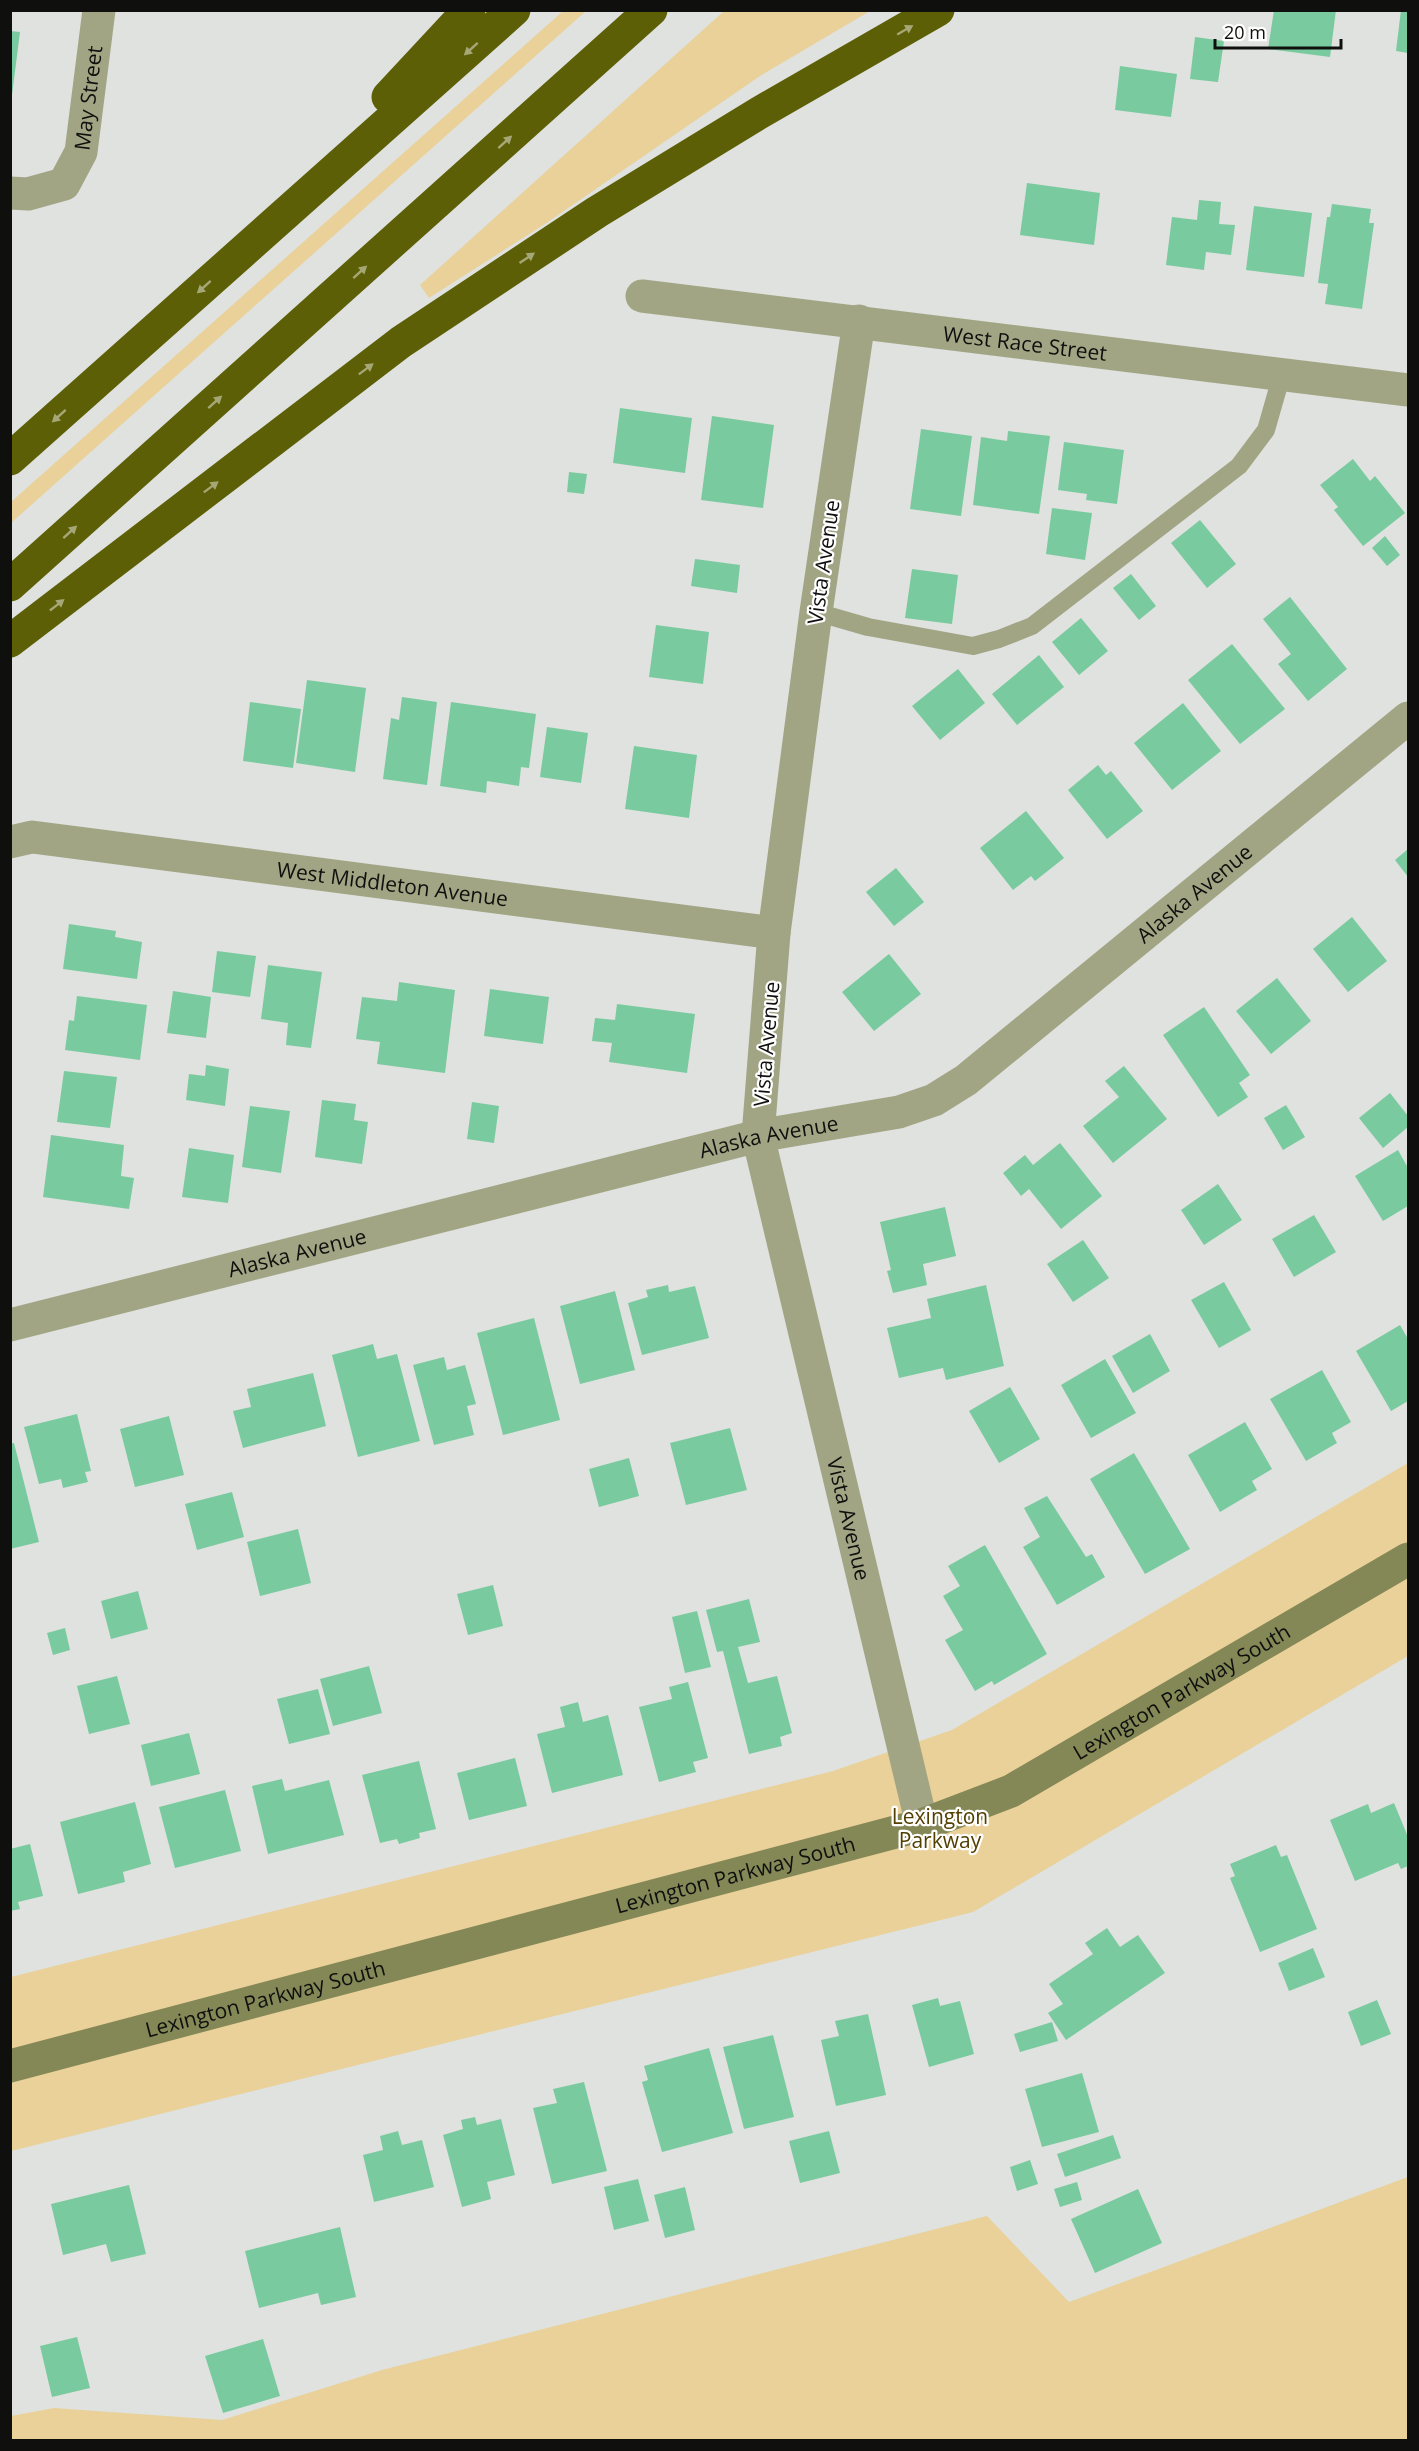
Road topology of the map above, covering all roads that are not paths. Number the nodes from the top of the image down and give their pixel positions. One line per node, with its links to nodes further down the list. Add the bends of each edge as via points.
1 (99, 10): 6 (street, May Street, via 81,152 64,184 28,194)
2 (469, 10): 7 (highway)
3 (514, 10): 7 (highway, one-way to 7)
4 (651, 10): 13 (highway, one-way to 4)
5 (938, 10): 15 (highway, one-way to 5, via 401,342 597,212)
6 (10, 193)
7 (248, 248): 12 (highway, one-way to 12)
8 (642, 296): 9 (street, West Race Street)
9 (859, 321): 10 (street, West Race Street); 14 (street, Vista Avenue)
10 (1282, 374): 11 (street, West Race Street); 14 (lane, via 1266,430 1239,466 1032,626 973,646 868,627)
11 (1408, 390)
12 (10, 459)
13 (10, 585)
14 (816, 612): 18 (street, Vista Avenue)
15 (10, 641)
16 (1408, 718): 19 (street, Alaska Avenue, via 966,1080 934,1100 899,1112)
17 (10, 842): 18 (street, West Middleton Avenue, via 32,837)
18 (774, 933): 19 (street, Vista Avenue)
19 (758, 1136): 20 (street, Alaska Avenue); 22 (street, Vista Avenue)
20 (10, 1325)
21 (1408, 1558): 22 (street, Lexington Parkway South, via 1011,1791)
22 (922, 1825): 23 (street, Lexington Parkway South)
23 (10, 2066)

